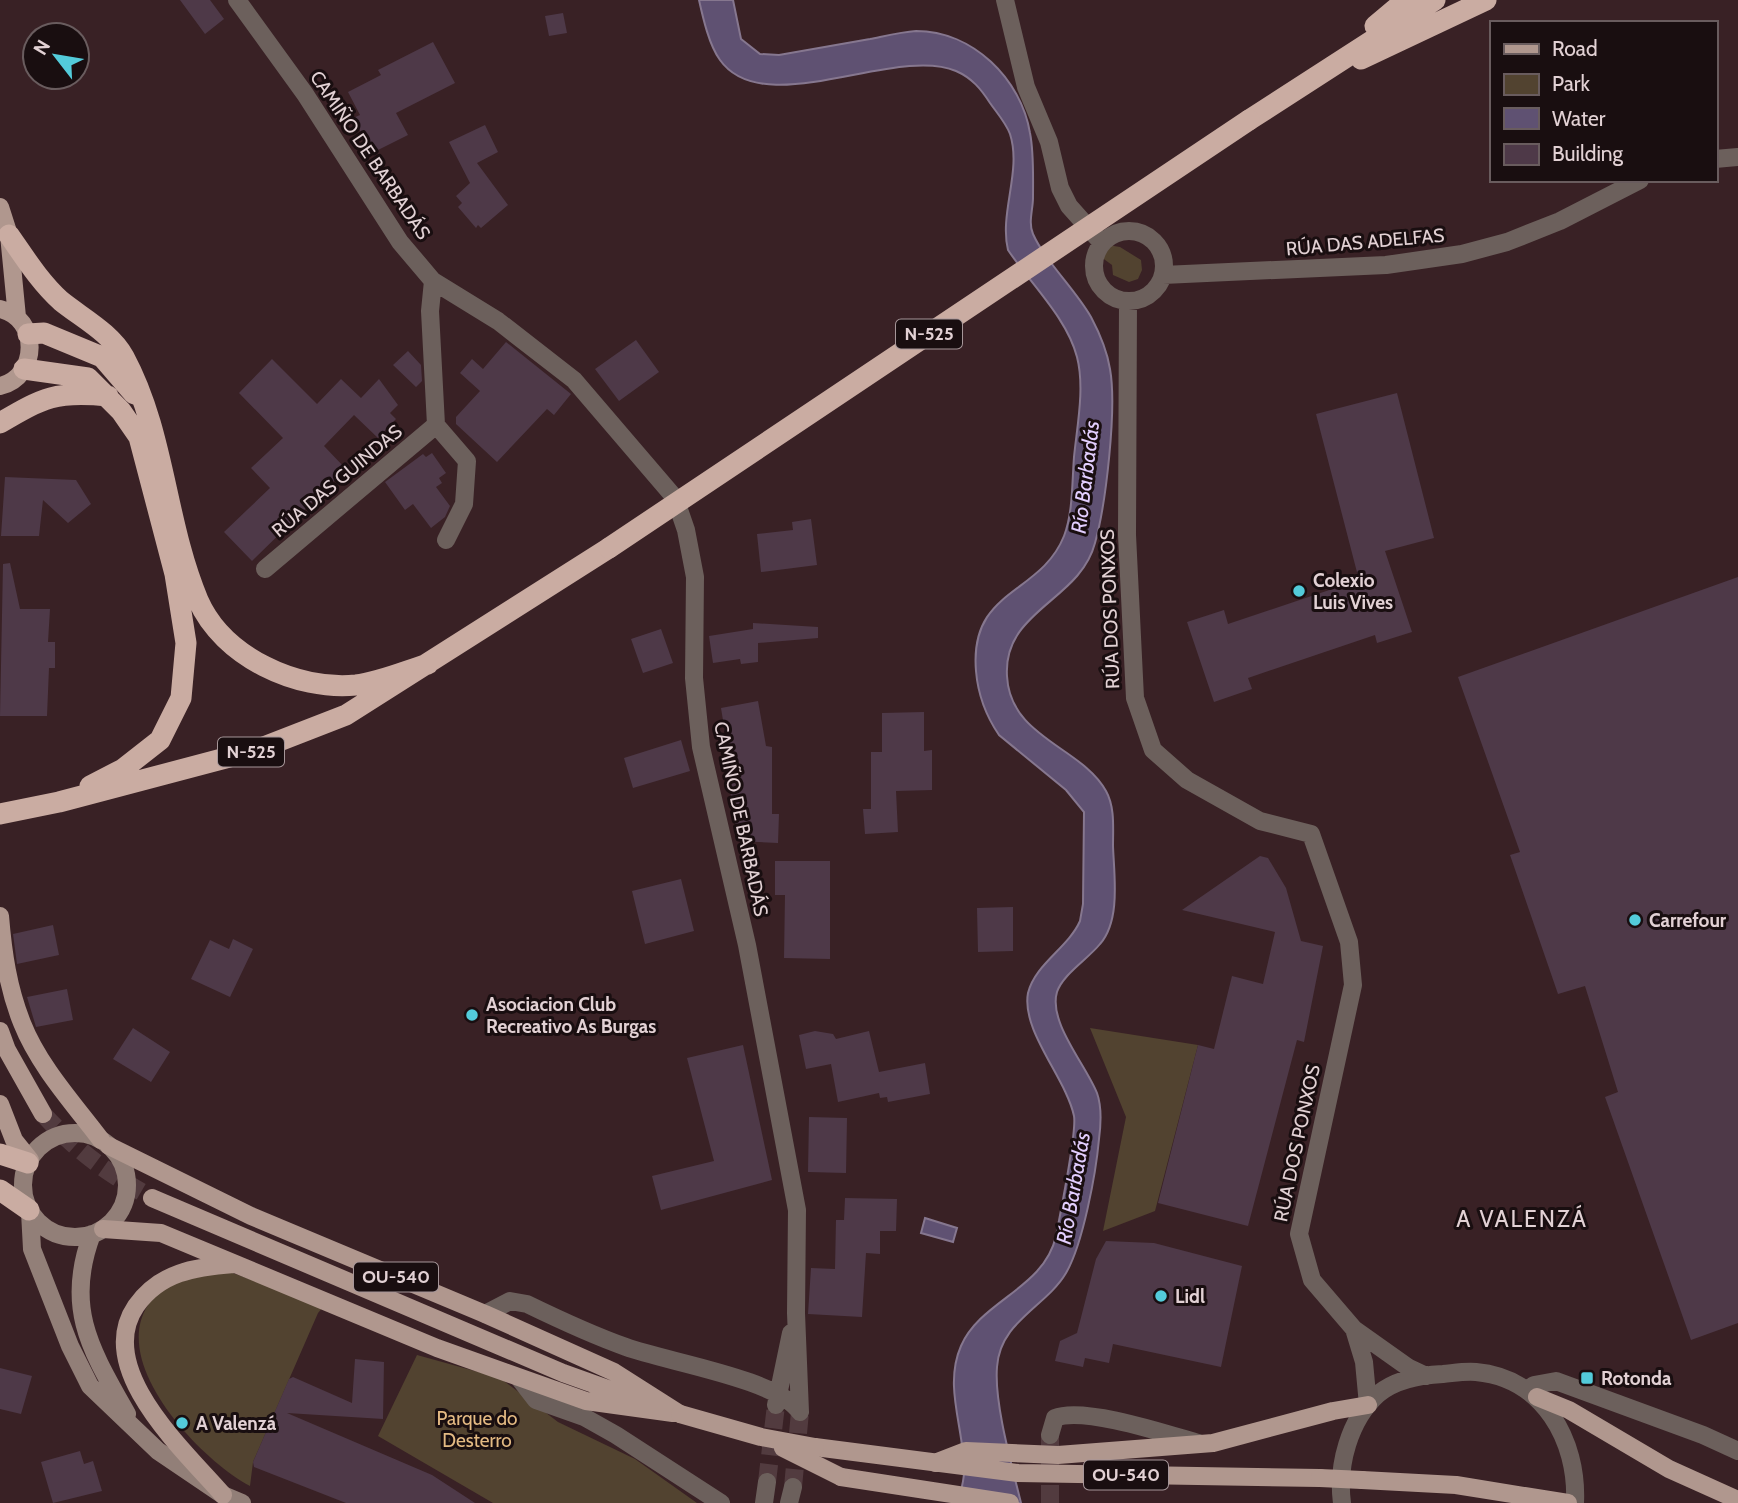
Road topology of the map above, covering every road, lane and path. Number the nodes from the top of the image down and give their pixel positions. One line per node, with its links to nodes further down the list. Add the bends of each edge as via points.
1 (237, 0): 14 (street, CAMIÑO DE BARBADÁS, via 305,94 400,242)
2 (1005, 0): 12 (street, via 1026,87 1049,142 1060,188 1069,206)
3 (1406, 0): 6 (highway)
4 (1436, 0): 6 (highway, N-525)
5 (1486, 0): 6 (highway, via 1393,47)
6 (1317, 76): 27 (highway, N-525, bridge)
7 (1738, 157): 8 (street)
8 (1717, 159)
9 (1636, 182): 13 (street, RÚA DAS ADELFAS, via 1560,221 1462,254 1386,265)
10 (0, 207): 11 (main road)
11 (9, 235): 17 (main road); 22 (highway, via 52,291 123,354)
12 (1102, 243): 13 (street, via 1122,231 1145,235 1161,252); 15 (street, via 1093,264 1099,286 1107,295)
13 (1163, 275): 15 (street, via 1154,292)
14 (433, 281): 24 (street, via 430,311); 42 (street, CAMIÑO DE BARBADÁS, via 498,321 574,380 675,498 695,577 694,678 701,747 747,945 797,1210)
15 (1128, 302): 44 (street, RÚA DOS PONXOS, via 1127,535 1135,698 1153,750 1187,780 1260,821 1311,834 1349,942 1353,985 1299,1234 1312,1280)
16 (0, 309): 17 (main road)
17 (22, 326): 18 (main road, via 30,346); 22 (highway, via 102,358)
18 (24, 369): 19 (main road); 20 (highway, via 88,378)
19 (3, 386): 21 (main road)
20 (108, 396): 23 (highway, via 50,396); 28 (highway, via 139,437 176,574 186,643 181,698 160,740 123,769)
21 (0, 404)
22 (146, 408): 27 (highway, via 185,562 199,602 221,632 257,663 292,679 328,687 360,685)
23 (0, 423)
24 (436, 425): 25 (street, via 467,460 464,504); 26 (street, RÚA DAS GUINDAS)
25 (446, 540)
26 (265, 569)
27 (428, 664): 28 (highway, N-525, via 346,715 256,750)
28 (59, 802): 29 (highway, N-525)
29 (10, 812)
30 (0, 916): 34 (main road, OU-540, via 5,966 22,1023 44,1065)
31 (0, 1031): 33 (main road)
32 (0, 1104): 36 (main road, via 14,1140)
33 (43, 1114)
34 (105, 1143): 36 (street, OU-540, via 69,1133 40,1147); 40 (street, OU-540, via 123,1165 127,1189 124,1204); 43 (main road, OU-540, via 251,1216)
35 (0, 1154): 36 (highway)
36 (29, 1162): 39 (street, via 23,1178)
37 (0, 1190): 39 (highway)
38 (152, 1198): 52 (main road, OU-540, via 563,1373)
39 (30, 1211): 40 (street, OU-540, via 42,1226 57,1234 75,1237); 54 (street, via 32,1249 70,1346 90,1386)
40 (98, 1232): 41 (main road, OU-540, via 161,1233); 54 (street, via 78,1289 83,1326 100,1367)
41 (241, 1264): 47 (main road, OU-540); 60 (main road, via 205,1266 171,1275 148,1289 131,1314 124,1344 129,1372 141,1395)
42 (796, 1313): 45 (street, CAMIÑO DE BARBADÁS); 50 (street, CAMIÑO DE BARBADÁS, via 800,1412 789,1399)
43 (485, 1314): 48 (street, via 510,1301 527,1304 627,1347); 52 (main road, OU-540, via 614,1372)
44 (1354, 1329): 46 (street, RÚA DOS PONXOS); 51 (street, RÚA DOS PONXOS, via 1364,1362)
45 (781, 1373): 48 (street, via 769,1383); 50 (street, CAMIÑO DE BARBADÁS)
46 (1426, 1376): 49 (street, via 1474,1371); 51 (street, via 1403,1380)
47 (519, 1378): 52 (main road, OU-540, via 586,1401); 64 (street, via 536,1399 584,1417)
48 (757, 1384): 50 (street)
49 (1532, 1394): 57 (street, via 1545,1381 1556,1381); 61 (main road, via 1569,1410 1669,1469); 68 (street, via 1551,1413 1567,1446)
50 (777, 1399)
51 (1368, 1405): 56 (main road); 67 (street, via 1347,1444)
52 (680, 1414): 55 (main road, OU-540, bridge)
53 (1050, 1435): 56 (street, via 1055,1418 1065,1413)
54 (140, 1437): 60 (street)
55 (761, 1437): 58 (main road, OU-540, bridge); 66 (main road, bridge, via 841,1477)
56 (1198, 1443): 58 (main road, via 1058,1455 966,1451)
57 (1738, 1451)
58 (932, 1465): 62 (main road, OU-540, bridge, via 1018,1473 1456,1485)
59 (767, 1482): 65 (street)
60 (223, 1495): 63 (street)
61 (1738, 1500)
62 (1561, 1502)
63 (242, 1503)
64 (721, 1503)
65 (764, 1503)
66 (1010, 1503)
67 (1342, 1503)
68 (1575, 1503)

